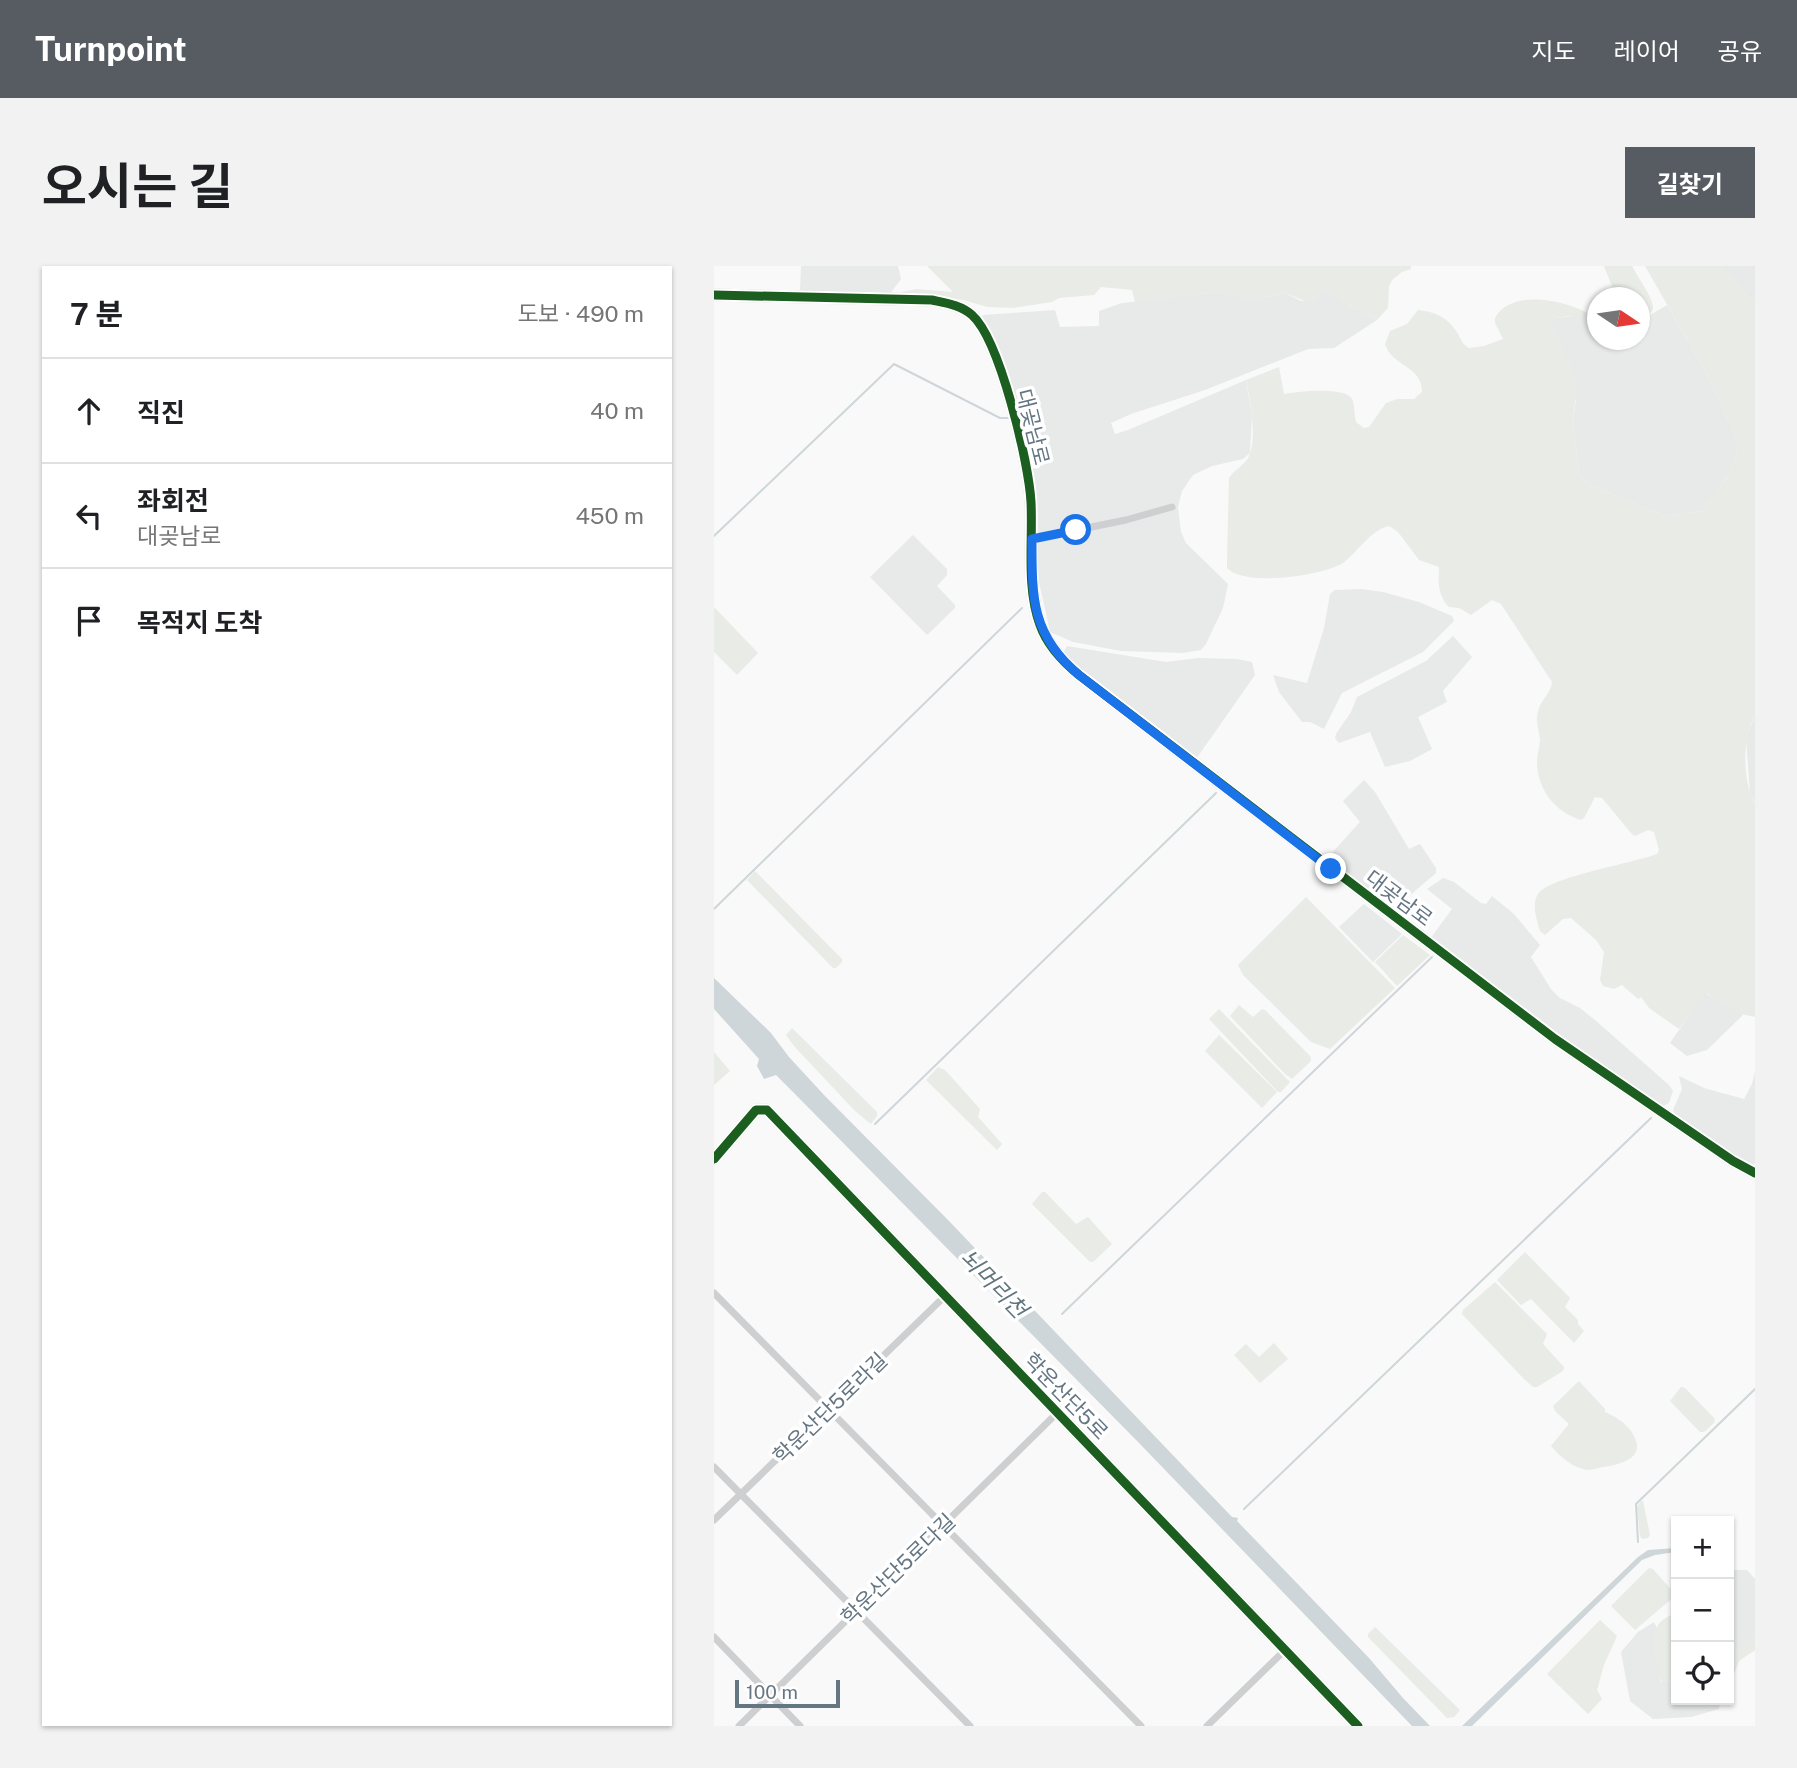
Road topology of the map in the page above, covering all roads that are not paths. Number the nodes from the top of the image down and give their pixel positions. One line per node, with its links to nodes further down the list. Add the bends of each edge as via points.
1 (714, 295): 3 (street, 대곶남로, via 932,300 972,314 988,336 1000,368 1029,482)
2 (1172, 507): 3 (street)
3 (1032, 539): 5 (street, 대곶남로, via 1037,617 1052,648 1069,667 1555,1039)
4 (714, 1159): 7 (street, 학운산단5로, via 756,1110 767,1110)
5 (1755, 1173)
6 (714, 1293): 8 (street)
7 (945, 1296): 8 (street, 학운산단5로라길); 9 (street, 학운산단5로)
8 (828, 1410): 11 (street, 학운산단5로라길); 13 (street)
9 (1058, 1413): 13 (street, 학운산단5로다길); 16 (street, 학운산단5로)
10 (714, 1467): 11 (street)
11 (741, 1494): 12 (street, 학운산단5로라길); 14 (street)
12 (714, 1520)
13 (942, 1526): 14 (street, 학운산단5로다길); 21 (street)
14 (856, 1611): 17 (street, 학운산단5로다길); 20 (street)
15 (714, 1637): 17 (street)
16 (1285, 1650): 22 (street); 23 (street, 학운산단5로)
17 (770, 1695): 18 (street, 학운산단5로다길); 19 (street)
18 (739, 1726)
19 (800, 1726)
20 (971, 1726)
21 (1141, 1726)
22 (1207, 1726)
23 (1358, 1726)

